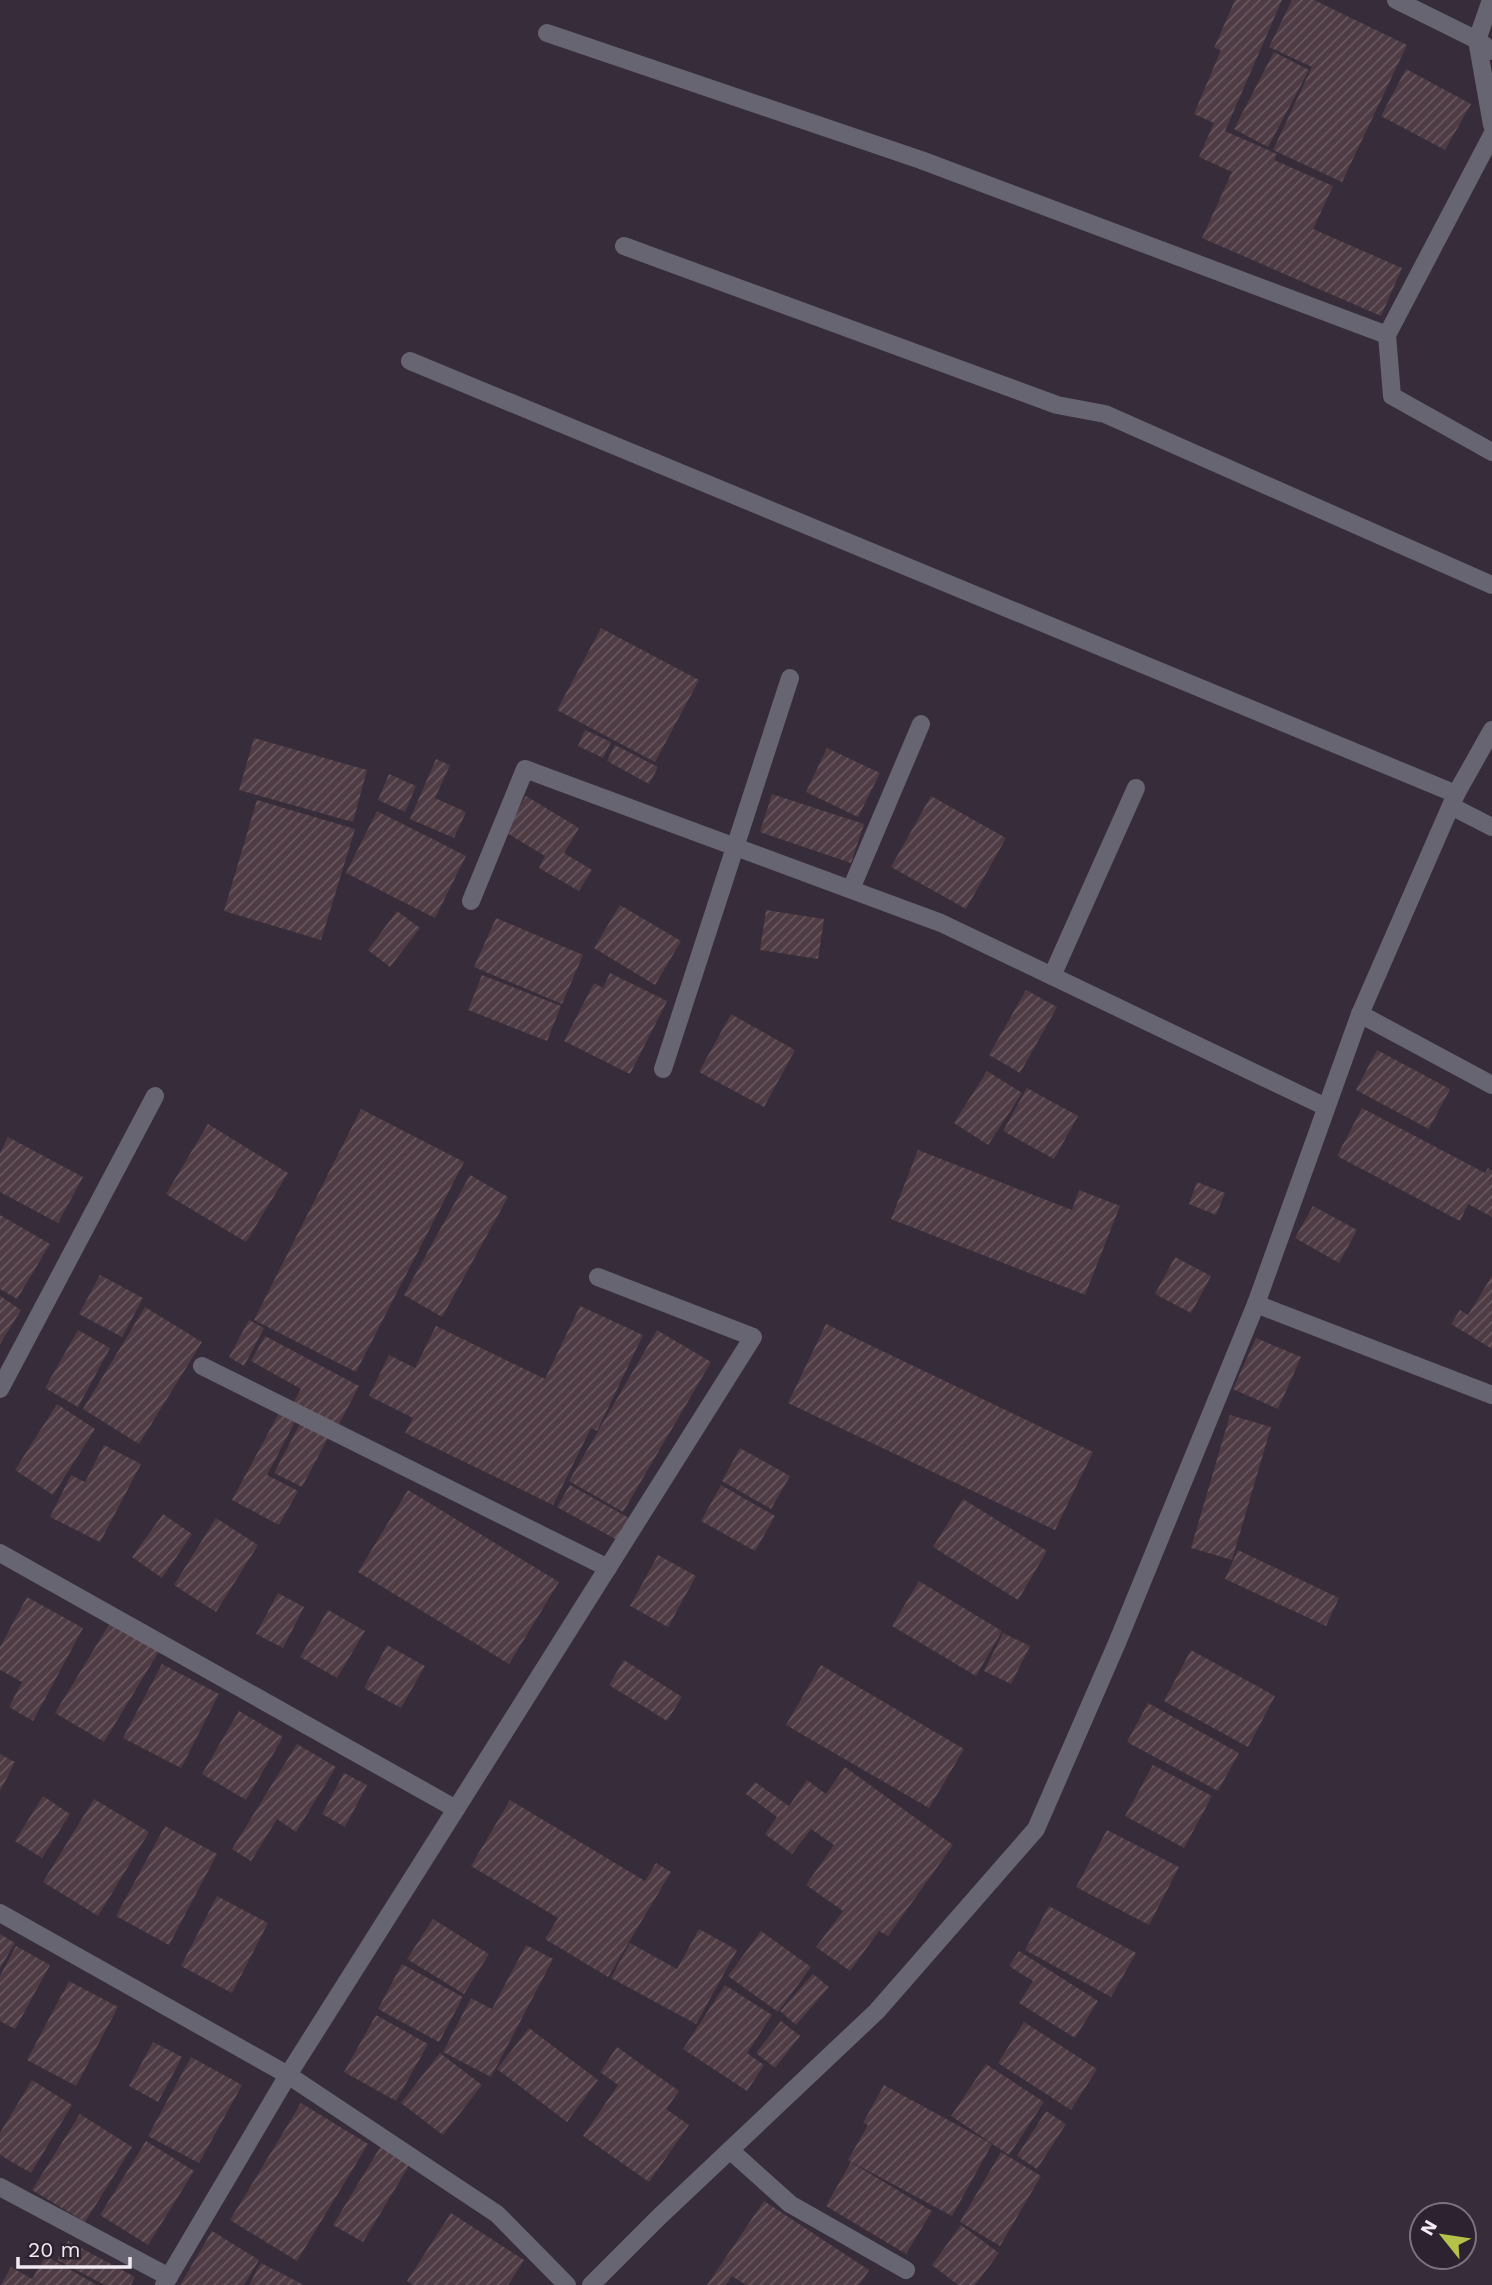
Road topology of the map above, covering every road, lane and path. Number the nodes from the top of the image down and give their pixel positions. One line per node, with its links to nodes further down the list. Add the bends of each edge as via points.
1 (1396, 0): 4 (street)
2 (1491, 0): 4 (street)
3 (547, 33): 9 (street, via 921,160)
4 (1477, 40): 5 (street); 6 (street)
5 (1492, 51)
6 (1492, 125)
7 (1492, 135): 9 (street)
8 (624, 246): 12 (street, via 1057,405 1105,414)
9 (1387, 335): 11 (street, via 1392,396)
10 (410, 361): 17 (street)
11 (1492, 452)
12 (1492, 586)
13 (790, 678): 19 (street)
14 (921, 724): 20 (street)
15 (1492, 730): 17 (street)
16 (1136, 788): 22 (street)
17 (1453, 800): 18 (street); 23 (street)
18 (1492, 827)
19 (734, 847): 20 (street); 21 (street, via 525,769); 24 (street)
20 (851, 890): 22 (street, via 941,923)
21 (471, 901)
22 (1052, 976): 27 (street)
23 (1360, 1014): 25 (street); 27 (street)
24 (663, 1069)
25 (1492, 1085)
26 (155, 1096): 31 (street)
27 (1326, 1107): 29 (street)
28 (598, 1277): 34 (street, via 753,1337)
29 (1256, 1304): 32 (street); 38 (street, via 1036,1829 877,2011)
30 (202, 1366): 34 (street)
31 (0, 1389)
32 (1492, 1395)
33 (0, 1553): 35 (street)
34 (608, 1568): 35 (street)
35 (456, 1810): 37 (street)
36 (0, 1913): 37 (street)
37 (288, 2075): 41 (street); 42 (street, via 496,2214)
38 (730, 2150): 40 (street, via 790,2204); 43 (street)
39 (0, 2187): 41 (street)
40 (906, 2270)
41 (167, 2281)
42 (567, 2285)
43 (591, 2285)

